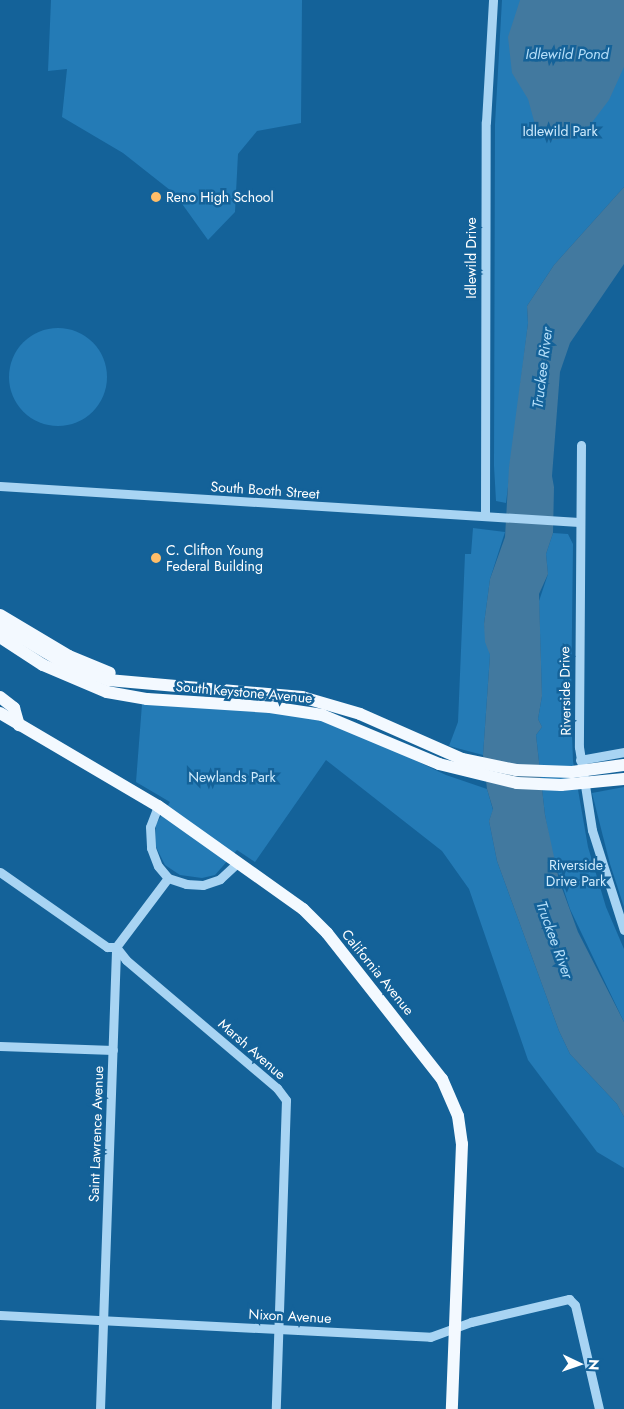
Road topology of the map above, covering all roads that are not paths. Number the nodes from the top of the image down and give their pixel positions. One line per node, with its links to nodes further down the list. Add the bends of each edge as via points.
1 (493, 0): 4 (street, Idlewild Drive, via 486,135)
2 (581, 445): 5 (street, Riverside Drive)
3 (0, 486): 4 (street, South Booth Street)
4 (489, 516): 5 (street, South Booth Street)
5 (579, 522): 16 (street, Riverside Drive, via 577,679)
6 (0, 615): 11 (main road, via 69,656)
7 (0, 625): 11 (main road, South Keystone Avenue, via 80,670 108,680)
8 (0, 637): 10 (main road, South Keystone Avenue)
9 (0, 646): 10 (main road)
10 (42, 665): 17 (main road, South Keystone Avenue, via 90,687 128,696 270,706 322,714)
11 (135, 684): 17 (main road, South Keystone Avenue, via 302,697 360,714)
12 (0, 697): 14 (main road, via 14,708)
13 (0, 713): 14 (main road, California Avenue)
14 (19, 724): 20 (main road, California Avenue)
15 (624, 752): 16 (street)
16 (580, 760): 24 (street, Riverside Drive, via 592,830)
17 (460, 765): 18 (main road, South Keystone Avenue, bridge, via 572,772); 19 (main road, South Keystone Avenue, bridge, via 518,783 561,785)
18 (624, 765)
19 (624, 779)
20 (158, 806): 21 (main road, California Avenue); 23 (street, via 150,827 151,848 158,866)
21 (238, 862): 23 (street, via 220,879 203,885); 31 (main road, California Avenue, via 303,909 321,927 429,1061 450,1095 458,1116 462,1144)
22 (0, 872): 25 (street, Marsh Avenue, via 107,947)
23 (168, 878): 25 (street)
24 (624, 930)
25 (116, 947): 27 (street, Saint Lawrence Avenue); 30 (street, Marsh Avenue, via 126,960 277,1088 286,1100)
26 (0, 1046): 27 (street)
27 (114, 1050): 29 (street, Saint Lawrence Avenue)
28 (0, 1315): 29 (street, Nixon Avenue)
29 (103, 1320): 30 (street, Nixon Avenue); 32 (street, Saint Lawrence Avenue)
30 (279, 1330): 31 (street, Nixon Avenue, via 430,1337); 33 (street, Marsh Avenue)
31 (454, 1330): 34 (main road, California Avenue); 35 (street, Nixon Avenue, via 471,1322 562,1299 572,1300)
32 (100, 1409)
33 (276, 1409)
34 (452, 1409)
35 (599, 1409)

